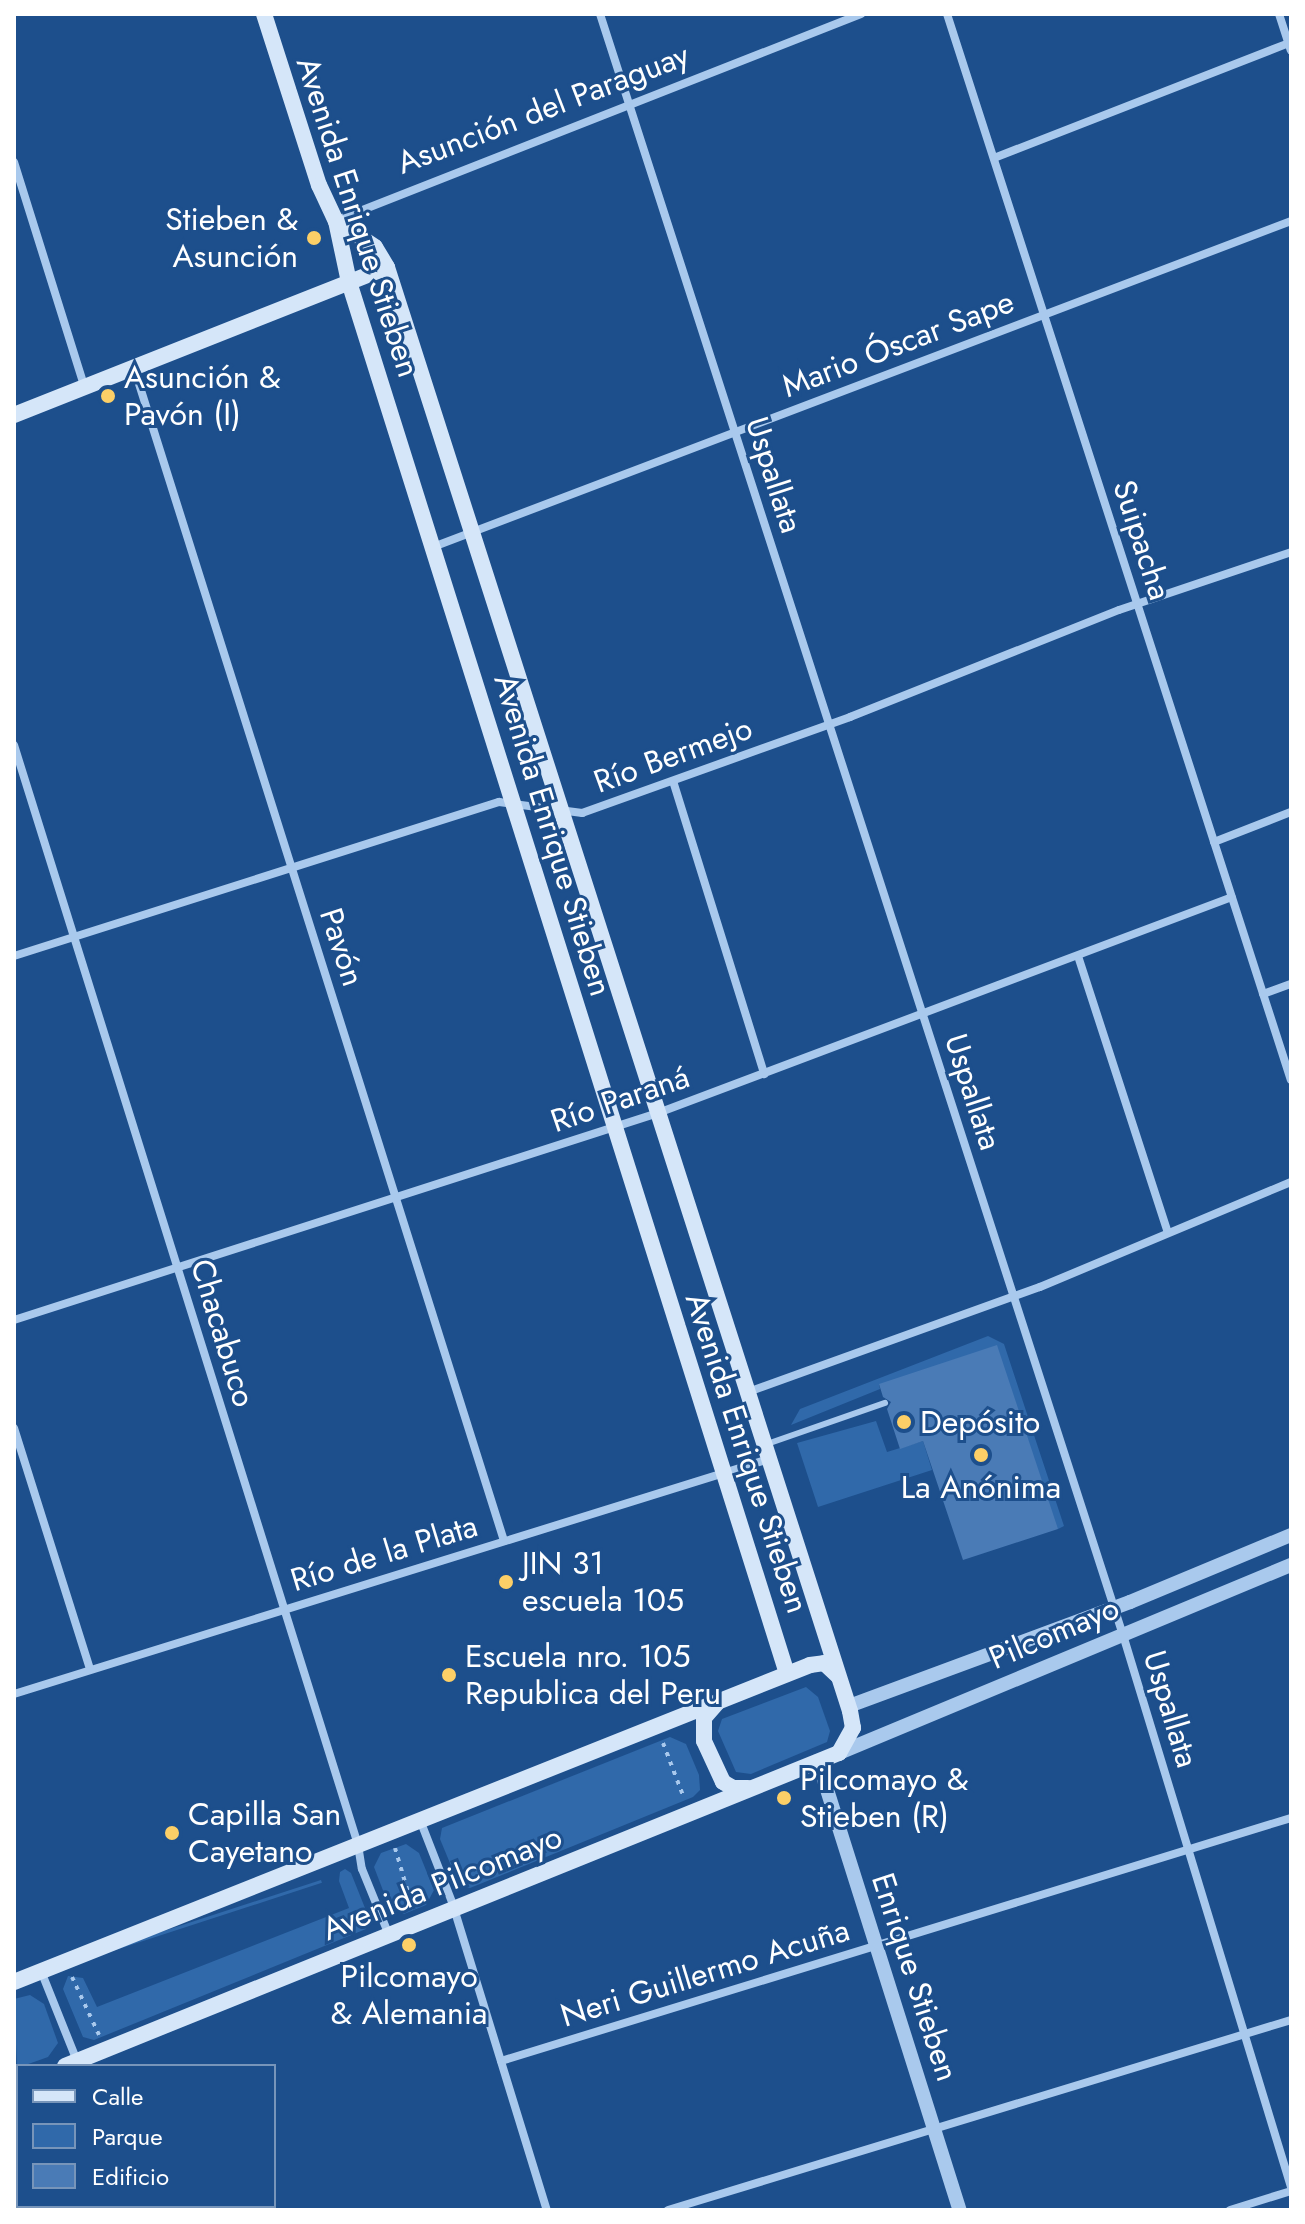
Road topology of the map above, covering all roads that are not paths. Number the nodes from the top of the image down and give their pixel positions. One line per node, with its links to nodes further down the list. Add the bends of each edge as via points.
1 (264, 14): 10 (main road, Avenida Enrique Stieben, via 319,185)
2 (600, 14): 7 (street, Uspallata)
3 (861, 14): 7 (street, Asunción del Paraguay)
4 (947, 14): 8 (street, Suipacha)
5 (1279, 14): 6 (street)
6 (1290, 45): 8 (street)
7 (629, 105): 10 (street, Asunción del Paraguay); 18 (street, Uspallata)
8 (994, 158): 14 (street, Suipacha)
9 (14, 162): 16 (street)
10 (336, 221): 12 (main road, via 375,247); 13 (main road, Avenida Enrique Stieben)
11 (1291, 221): 14 (street, Mario Óscar Sape)
12 (387, 267): 13 (main road); 19 (main road, Avenida Enrique Stieben)
13 (349, 282): 15 (main road); 20 (main road, Avenida Enrique Stieben)
14 (1044, 314): 18 (street, Mario Óscar Sape); 22 (street, Suipacha)
15 (134, 368): 16 (main road); 30 (street, Pavón)
16 (85, 387): 17 (main road)
17 (14, 415)
18 (735, 432): 19 (street, Mario Óscar Sape); 23 (street, Uspallata)
19 (472, 532): 20 (street, Mario Óscar Sape); 27 (main road, Avenida Enrique Stieben)
20 (433, 547): 26 (main road, Avenida Enrique Stieben)
21 (1291, 552): 22 (street, Río Bermejo)
22 (1137, 604): 23 (street, Río Bermejo); 29 (street, Suipacha)
23 (829, 725): 25 (street, Río Bermejo); 37 (street, Uspallata)
24 (14, 745): 32 (street, Chacabuco)
25 (673, 781): 27 (street, Río Bermejo, via 582,813); 38 (street)
26 (513, 801): 27 (street, Río Bermejo); 30 (street, Río Bermejo); 41 (main road, Avenida Enrique Stieben)
27 (562, 812): 40 (main road, Avenida Enrique Stieben)
28 (1291, 812): 29 (street)
29 (1214, 842): 31 (street, Suipacha)
30 (291, 868): 32 (street, Río Bermejo); 43 (street, Pavón)
31 (1232, 897): 34 (street, Río Paraná); 36 (street, Suipacha)
32 (74, 937): 33 (street, Río Bermejo); 45 (street, Chacabuco)
33 (14, 956)
34 (1078, 956): 37 (street, Río Paraná); 44 (street)
35 (1291, 984): 36 (street)
36 (1263, 994): 39 (street, Suipacha)
37 (923, 1015): 38 (street, Río Paraná); 46 (street, Uspallata)
38 (764, 1074): 40 (street, Río Paraná)
39 (1291, 1080)
40 (658, 1113): 41 (street, Río Paraná); 48 (main road, Avenida Enrique Stieben)
41 (615, 1127): 43 (street, Río Paraná); 52 (main road, Avenida Enrique Stieben)
42 (1291, 1182): 44 (street)
43 (395, 1198): 45 (street, Río Paraná); 54 (street, Pavón)
44 (1168, 1233): 46 (street)
45 (177, 1268): 47 (street, Río Paraná); 57 (street, Chacabuco)
46 (1014, 1296): 48 (street); 56 (street, Uspallata)
47 (14, 1320)
48 (748, 1392): 51 (main road, Avenida Enrique Stieben)
49 (885, 1403): 51 (lane, via 794,1434)
50 (14, 1428): 59 (street)
51 (767, 1452): 52 (street, Río de la Plata); 61 (main road, Avenida Enrique Stieben)
52 (724, 1473): 54 (street, Río de la Plata); 60 (main road, Avenida Enrique Stieben)
53 (1291, 1535): 56 (street, Pilcomayo)
54 (504, 1541): 57 (street, Río de la Plata)
55 (1291, 1565): 58 (street, Pilcomayo)
56 (1114, 1608): 58 (street, Uspallata); 64 (street, Pilcomayo)
57 (284, 1609): 59 (street, Río de la Plata); 70 (street, Chacabuco)
58 (1123, 1635): 65 (street, Pilcomayo); 71 (street, Uspallata)
59 (90, 1669): 62 (street, Río de la Plata)
60 (787, 1674): 61 (main road, Avenida Pilcomayo, via 824,1663); 63 (main road, Avenida Pilcomayo)
61 (840, 1678): 64 (main road, Avenida Enrique Stieben)
62 (14, 1694)
63 (722, 1700): 67 (main road, via 702,1726 712,1762 729,1787); 69 (main road, Avenida Pilcomayo)
64 (849, 1706): 65 (main road, Avenida Enrique Stieben, via 853,1728)
65 (839, 1753): 66 (main road, Avenida Pilcomayo)
66 (818, 1761): 67 (main road, Avenida Pilcomayo); 74 (street, Enrique Stieben)
67 (756, 1786): 72 (main road, Avenida Pilcomayo)
68 (1291, 1818): 71 (street, Neri Guillermo Acuña)
69 (420, 1820): 70 (main road, Avenida Pilcomayo); 72 (street)
70 (358, 1845): 73 (street, Chacabuco, via 362,1869); 75 (main road, Avenida Pilcomayo)
71 (1189, 1849): 74 (street, Neri Guillermo Acuña); 78 (street, Uspallata)
72 (454, 1908): 73 (main road, Avenida Pilcomayo); 79 (street)
73 (389, 1935): 80 (main road, Avenida Pilcomayo)
74 (876, 1945): 79 (street, Neri Guillermo Acuña); 81 (street, Enrique Stieben)
75 (41, 1971): 76 (main road, Avenida Pilcomayo); 80 (street)
76 (14, 1982)
77 (1291, 2020): 78 (street)
78 (1245, 2034): 81 (street); 82 (street, Uspallata)
79 (501, 2061): 83 (street)
80 (74, 2064)
81 (934, 2129): 84 (street); 85 (street, Enrique Stieben)
82 (1291, 2189): 86 (street)
83 (547, 2210)
84 (668, 2210)
85 (960, 2210)
86 (1230, 2210)

